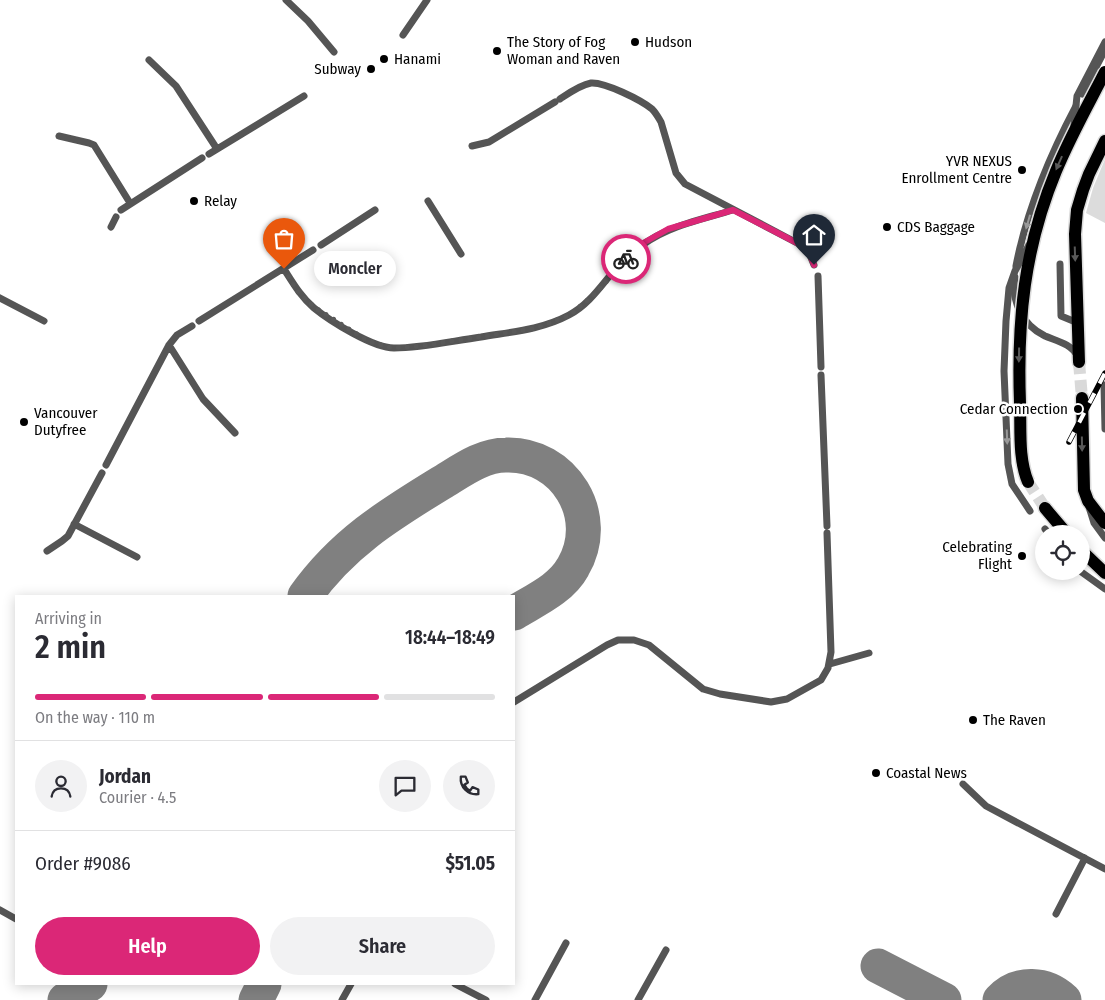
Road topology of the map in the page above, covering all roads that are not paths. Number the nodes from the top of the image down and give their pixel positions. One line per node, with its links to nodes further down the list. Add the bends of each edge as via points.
1 (286, 0): 6 (lane)
2 (427, 0): 3 (lane)
3 (403, 35)
4 (1105, 42): 11 (lane, bridge, via 1077,96)
5 (1105, 50): 38 (lane, one-way to 38, via 1041,178 1022,241 1014,284 1014,296 1024,319 1039,333 1069,346 1077,354)
6 (334, 52)
7 (149, 60): 14 (lane, via 176,86)
8 (1105, 72): 11 (main road, bridge)
9 (304, 96): 14 (lane)
10 (60, 136): 18 (lane, via 94,146)
11 (1071, 138): 23 (main road, one-way to 23, bridge)
12 (1105, 141): 35 (main road, one-way to 35, via 1089,174 1078,210 1075,234)
13 (472, 146): 21 (lane, via 489,142 557,100 583,86 597,83 648,106 658,115 680,180)
14 (217, 149): 15 (lane)
15 (209, 154)
16 (202, 158): 18 (lane)
17 (428, 200): 27 (lane)
18 (130, 203): 19 (lane)
19 (121, 210)
20 (375, 210): 25 (lane)
21 (733, 210): 29 (lane, via 799,244 810,255); 30 (lane, via 668,229 645,242 570,315 536,328 420,346 392,348 368,341 346,329 298,292)
22 (116, 217): 24 (lane)
23 (1038, 219): 45 (main road, one-way to 45, bridge, via 1021,305 1019,352 1022,454); 48 (lane, one-way to 48, bridge, via 1009,288 1004,346 1008,464 1012,484)
24 (110, 228)
25 (321, 245)
26 (314, 250): 30 (lane)
27 (461, 254)
28 (1060, 264): 35 (lane, via 1062,316)
29 (814, 265)
30 (284, 269): 34 (lane)
31 (818, 276): 60 (lane)
32 (0, 298): 33 (lane)
33 (44, 321)
34 (199, 322)
35 (1078, 323): 38 (main road)
36 (192, 326): 37 (lane, via 177,335)
37 (169, 345): 42 (lane, via 203,399); 43 (lane)
38 (1079, 362)
39 (1104, 385): 41 (lane)
40 (1082, 398): 46 (main road, one-way to 46)
41 (1105, 428)
42 (235, 433)
43 (106, 465)
44 (102, 473): 50 (lane)
45 (1028, 482)
46 (1084, 490): 49 (main road, via 1088,501); 52 (lane, via 1094,523)
47 (1045, 508): 51 (main road)
48 (1030, 511)
49 (1105, 523)
50 (74, 524): 53 (lane, via 62,541); 54 (lane)
51 (1059, 525)
52 (1105, 538)
53 (47, 551)
54 (136, 556)
55 (1090, 559): 56 (main road)
56 (1105, 573)
57 (1090, 578): 58 (lane)
58 (1105, 589)
59 (869, 654): 60 (lane)
60 (830, 664): 61 (lane, via 821,680 787,699 771,702 710,692 649,645 634,640 618,640)
61 (515, 701)
62 (963, 784): 63 (lane, via 986,806)
63 (1085, 858): 64 (lane); 66 (lane)
64 (1105, 869)
65 (0, 910): 67 (lane)
66 (1056, 914)
67 (15, 918)
68 (566, 943): 74 (lane)
69 (666, 950): 75 (lane)
70 (350, 985): 72 (lane)
71 (457, 985): 73 (lane)
72 (342, 1000)
73 (486, 1000)
74 (534, 1000)
75 (638, 1000)

